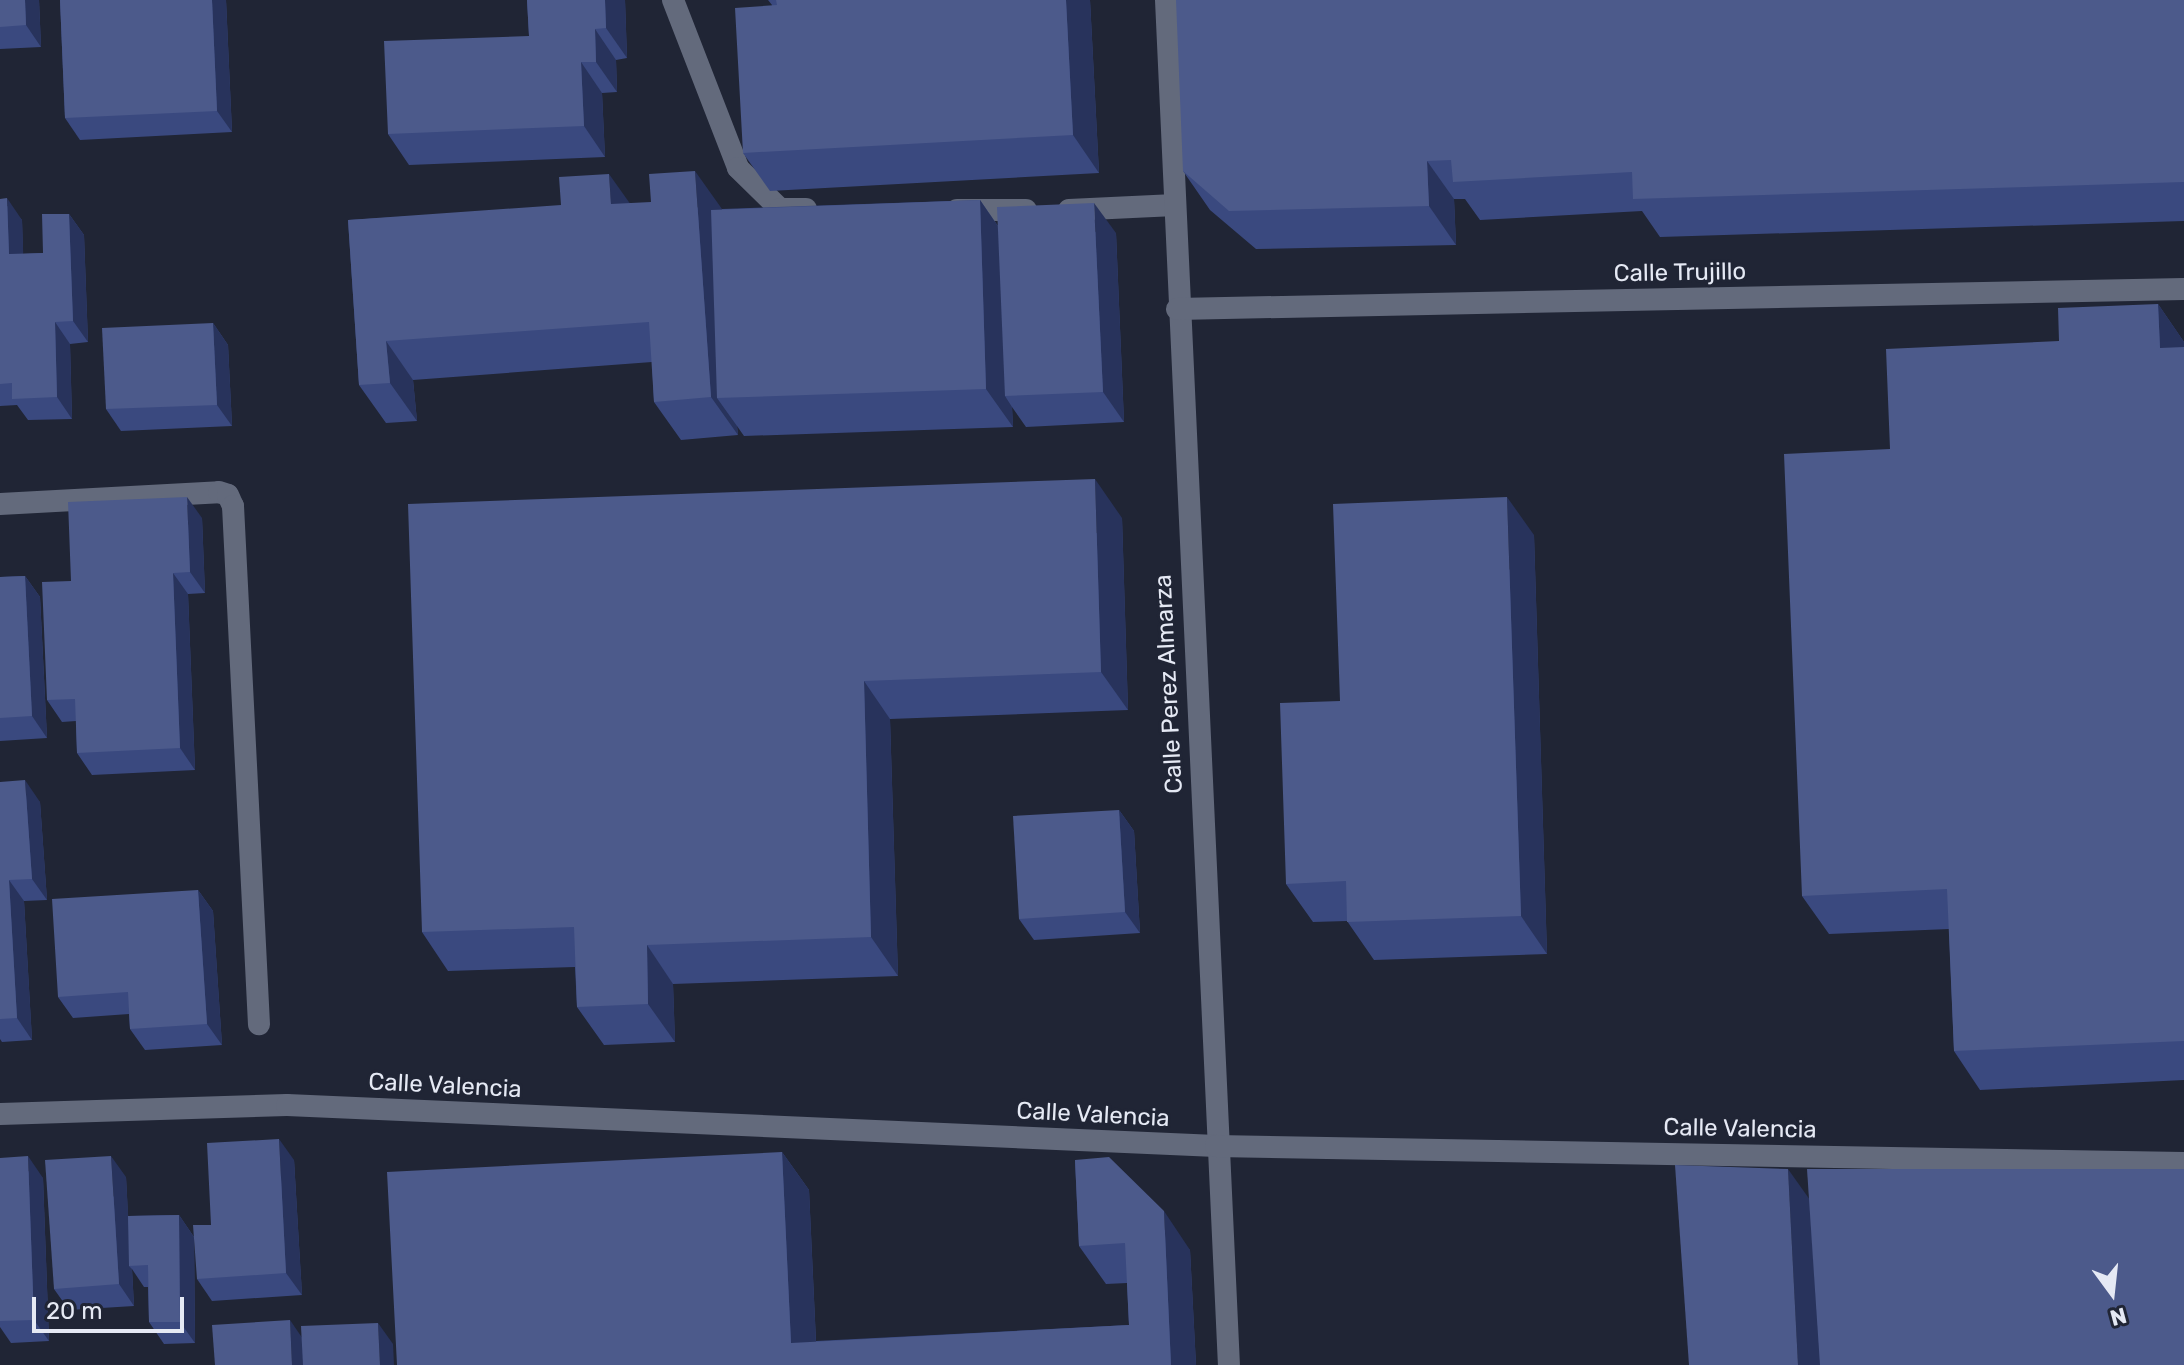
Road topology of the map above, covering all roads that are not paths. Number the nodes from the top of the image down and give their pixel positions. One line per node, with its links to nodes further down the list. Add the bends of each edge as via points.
1 (673, 0): 4 (street, via 738,168 780,209)
2 (1166, 0): 3 (street, Calle Perez Almarza)
3 (1175, 205): 5 (street); 7 (street, Calle Perez Almarza)
4 (827, 209)
5 (937, 210)
6 (2184, 289): 7 (street, Calle Trujillo)
7 (1177, 309): 11 (street, Calle Perez Almarza)
8 (0, 504): 9 (street, via 228,495 233,506)
9 (259, 1024)
10 (0, 1114): 11 (street, Calle Valencia, via 287,1105)
11 (1216, 1146): 12 (street, Calle Valencia); 13 (street, Calle Perez Almarza)
12 (2184, 1163)
13 (1229, 1365)

